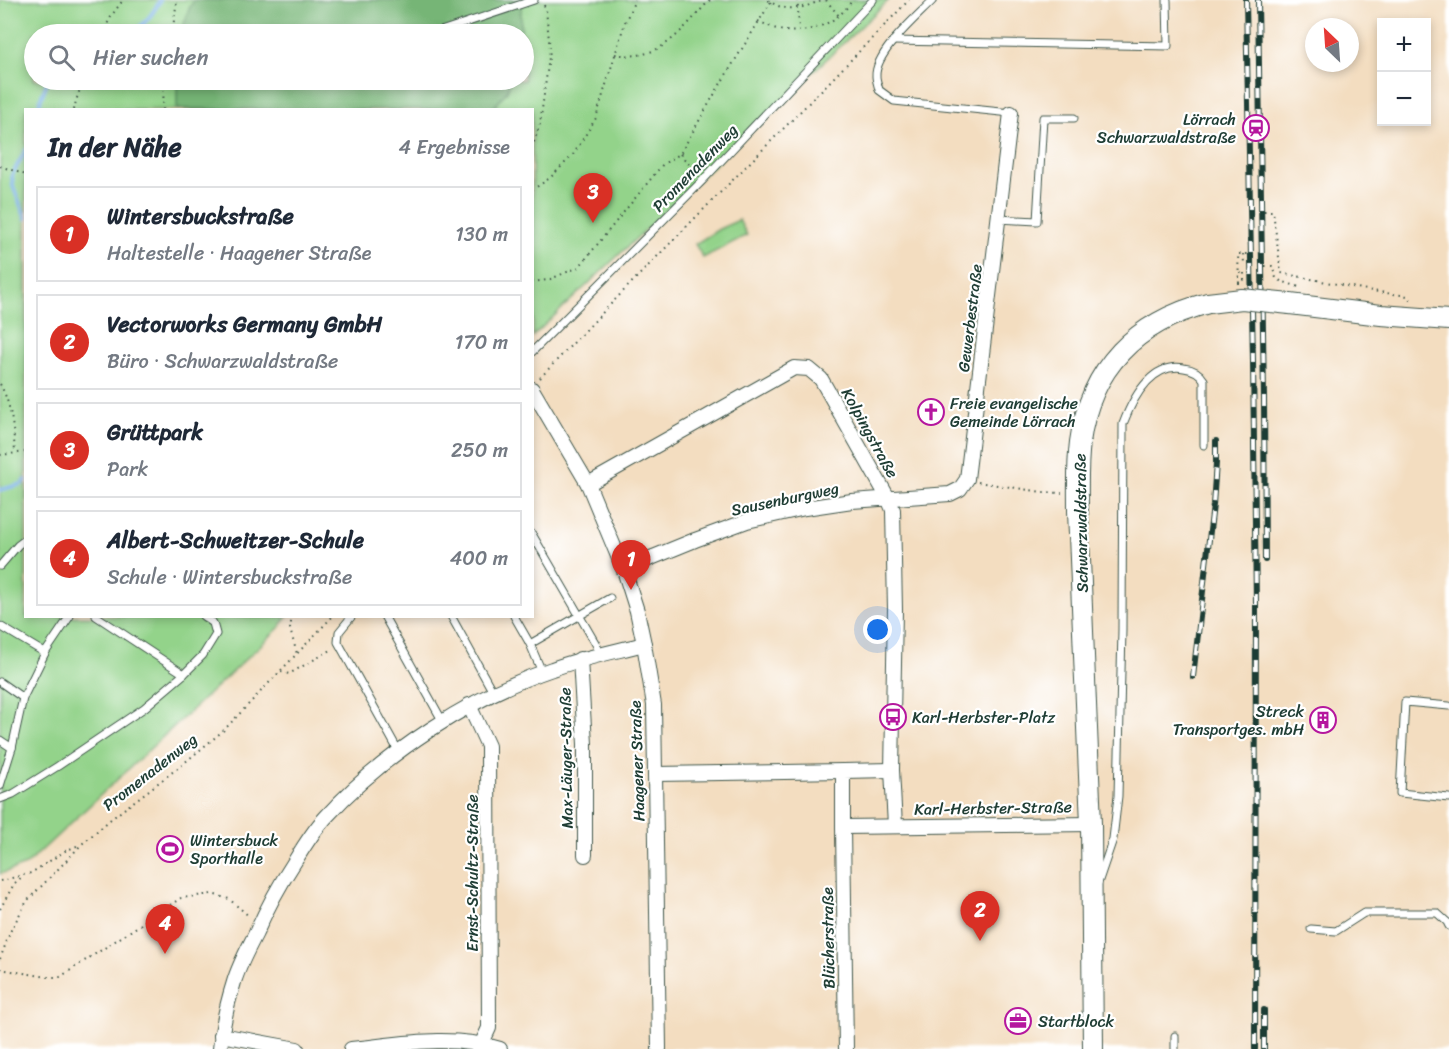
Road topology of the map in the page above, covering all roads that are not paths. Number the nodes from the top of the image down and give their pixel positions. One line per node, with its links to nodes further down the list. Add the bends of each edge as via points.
1 (534, 0): 5 (lane)
2 (873, 0): 11 (lane, Promenadenweg, via 703,180)
3 (933, 0): 6 (lane)
4 (1167, 0): 6 (lane, via 1168,46)
5 (462, 24)
6 (893, 41): 7 (lane, via 876,74 879,90 894,101)
7 (1011, 113): 9 (street, Gewerbestraße)
8 (1074, 118): 9 (lane, via 1043,118 1037,221)
9 (998, 219): 15 (street, Gewerbestraße, via 967,479 950,494)
10 (1449, 320): 52 (main road, Schwarzwaldstraße, bridge, via 1242,299 1208,303 1147,328 1112,361 1084,422 1078,465)
11 (534, 350)
12 (537, 383): 14 (street, Haagener Straße)
13 (1204, 445): 56 (lane, via 1202,376 1180,367 1154,375 1140,389 1123,424 1118,796 1113,839)
14 (588, 484): 15 (street, Kolpingstraße, via 794,368 809,369 821,379); 19 (street, Haagener Straße)
15 (888, 498): 19 (street, Sausenburgweg, via 805,508 747,521); 46 (street, Kolpingstraße, via 893,510 895,598)
16 (534, 537): 21 (lane)
17 (24, 540): 18 (lane)
18 (0, 566)
19 (624, 569): 31 (street, Haagener Straße)
20 (610, 598): 21 (lane)
21 (579, 616): 30 (lane); 33 (lane)
22 (69, 618): 32 (lane)
23 (99, 618): 36 (lane)
24 (206, 618): 36 (lane, via 213,623 216,634)
25 (350, 618): 45 (lane, via 339,632 338,642)
26 (385, 618): 42 (lane)
27 (452, 618): 38 (lane)
28 (515, 618): 30 (lane)
29 (0, 626): 32 (lane)
30 (530, 644): 35 (lane)
31 (644, 644): 33 (street); 48 (street, Haagener Straße, via 654,705)
32 (45, 653): 39 (lane)
33 (599, 655): 34 (street)
34 (580, 659): 35 (street); 55 (street, Max-Läuger-Straße)
35 (542, 672): 38 (street)
36 (184, 674): 51 (lane, via 102,737)
37 (0, 682): 39 (lane)
38 (494, 694): 40 (street)
39 (23, 698): 44 (lane)
40 (469, 705): 42 (street); 61 (street, Ernst-Schultz-Straße, via 488,746 489,1029)
41 (1449, 706): 50 (lane, via 1405,702 1400,794)
42 (443, 722): 45 (street)
43 (0, 740): 44 (lane)
44 (12, 748): 49 (lane)
45 (399, 752): 60 (street, via 326,817 283,879 234,981)
46 (892, 770): 47 (street); 53 (street)
47 (843, 771): 48 (street); 54 (street)
48 (655, 774): 66 (street, Haagener Straße)
49 (0, 786)
50 (1449, 798)
51 (0, 799)
52 (1091, 824): 53 (street, Karl-Herbster-Straße); 56 (main road, Schwarzwaldstraße)
53 (895, 826): 54 (street)
54 (843, 827): 67 (street, Blücherstraße)
55 (585, 855)
56 (1093, 899): 68 (main road, Schwarzwaldstraße)
57 (1449, 926): 58 (lane, via 1437,914 1364,913 1336,931)
58 (1311, 930)
59 (1175, 1035): 69 (lane)
60 (220, 1042): 63 (street)
61 (482, 1043): 62 (street); 65 (street)
62 (442, 1044): 64 (street)
63 (297, 1049)
64 (351, 1049)
65 (500, 1049)
66 (659, 1049)
67 (846, 1049)
68 (1093, 1049)
69 (1174, 1049)

